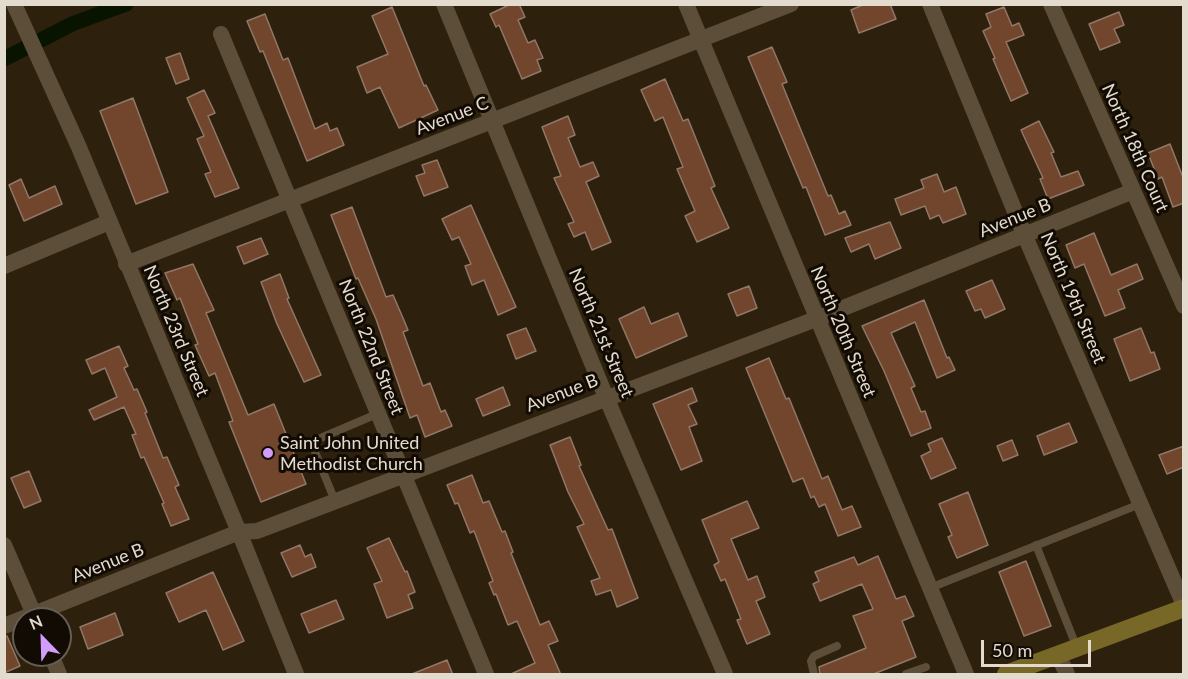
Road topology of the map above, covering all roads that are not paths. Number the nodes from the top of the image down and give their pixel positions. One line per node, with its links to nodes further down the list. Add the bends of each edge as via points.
1 (13, 4): 7 (street); 13 (street, North 23rd Street)
2 (444, 4): 10 (street, North 21st Street)
3 (686, 4): 9 (street, North 20th Street)
4 (791, 4): 9 (street, Avenue C)
5 (930, 4): 14 (street, North 19th Street)
6 (1051, 4): 11 (street, North 18th Court)
7 (4, 7)
8 (221, 34): 12 (street, North 22nd Street)
9 (700, 40): 10 (street, Avenue C); 18 (street, North 20th Street)
10 (491, 122): 12 (street, Avenue C); 19 (street, North 21st Street)
11 (1133, 191): 14 (street, Avenue B); 17 (street, North 18th Court)
12 (289, 200): 15 (street, Avenue C); 20 (street, North 22nd Street)
13 (109, 222): 15 (street, North 23rd Street); 16 (street)
14 (1025, 236): 18 (street, Avenue B); 23 (street, North 19th Street)
15 (126, 264): 24 (street, North 23rd Street)
16 (4, 266)
17 (1184, 306)
18 (816, 319): 19 (street, Avenue B); 27 (street, North 20th Street)
19 (606, 397): 21 (street, Avenue B); 37 (street, North 21st Street)
20 (377, 414): 21 (street, North 22nd Street); 22 (lane, via 311,442)
21 (402, 475): 22 (street, Avenue B); 36 (street, North 22nd Street)
22 (335, 501): 24 (street, Avenue B, via 256,531)
23 (1140, 504): 26 (lane); 28 (street, North 19th Street)
24 (239, 532): 30 (street, Avenue B); 35 (street, North 23rd Street)
25 (4, 545): 29 (street)
26 (1036, 545): 27 (lane); 32 (lane)
27 (930, 588): 40 (street, North 20th Street)
28 (1184, 606): 32 (main road)
29 (31, 607)
30 (59, 607)
31 (837, 646): 38 (lane, via 814,656)
32 (1077, 648): 33 (main road)
33 (1058, 655): 41 (main road); 42 (street)
34 (926, 668): 39 (lane)
35 (296, 675)
36 (486, 675)
37 (724, 675)
38 (814, 675)
39 (906, 675)
40 (966, 675)
41 (1006, 675)
42 (1067, 675)

